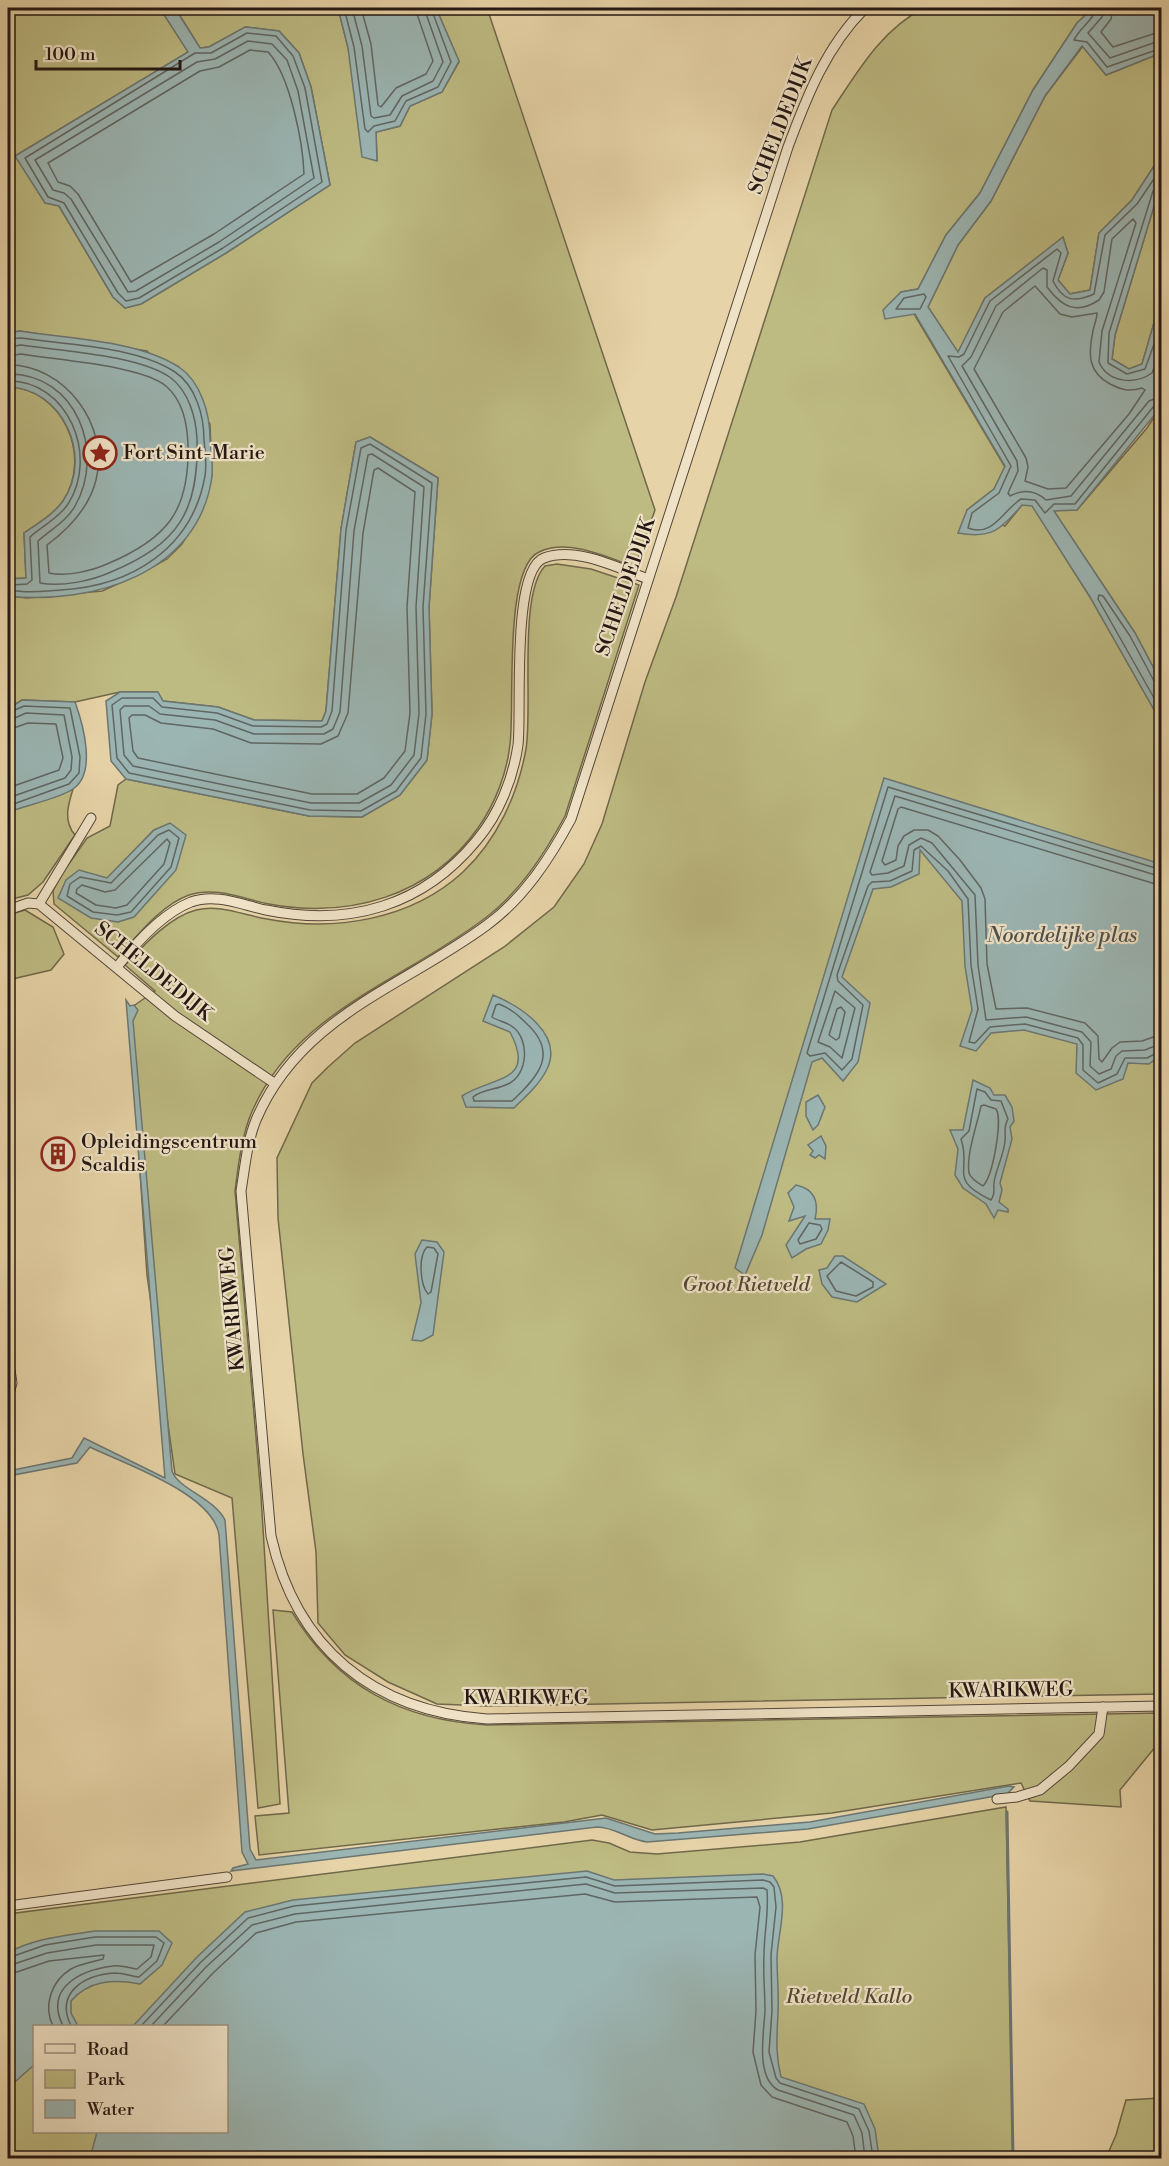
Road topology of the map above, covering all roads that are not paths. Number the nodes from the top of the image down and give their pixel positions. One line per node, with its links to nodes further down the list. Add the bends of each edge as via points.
1 (866, 8): 2 (street, SCHELDEDIJK, via 829,52 808,94)
2 (648, 579): 6 (street, via 571,555 541,559 532,568 525,594 520,648 518,746 507,791 485,831 456,865 415,894 376,909 339,915 299,915 218,899 192,902 173,912); 7 (street, SCHELDEDIJK, via 571,819 551,855 522,893 488,924 339,1017 294,1057)
3 (92, 818): 4 (street)
4 (39, 904): 5 (street, via 28,903); 6 (street, SCHELDEDIJK)
5 (8, 910)
6 (117, 967): 7 (street, SCHELDEDIJK, via 175,1016)
7 (277, 1079): 11 (street, KWARIKWEG, via 255,1121 241,1191 271,1536 277,1563 297,1609 310,1630 346,1668 407,1704 457,1717 487,1719)
8 (8, 1357): 9 (street, via 12,1383)
9 (8, 1397)
10 (1161, 1706): 11 (street, KWARIKWEG)
11 (1103, 1707): 12 (street, via 1099,1734 1069,1766 1041,1790)
12 (997, 1799)
13 (227, 1877): 14 (street)
14 (8, 1906)

